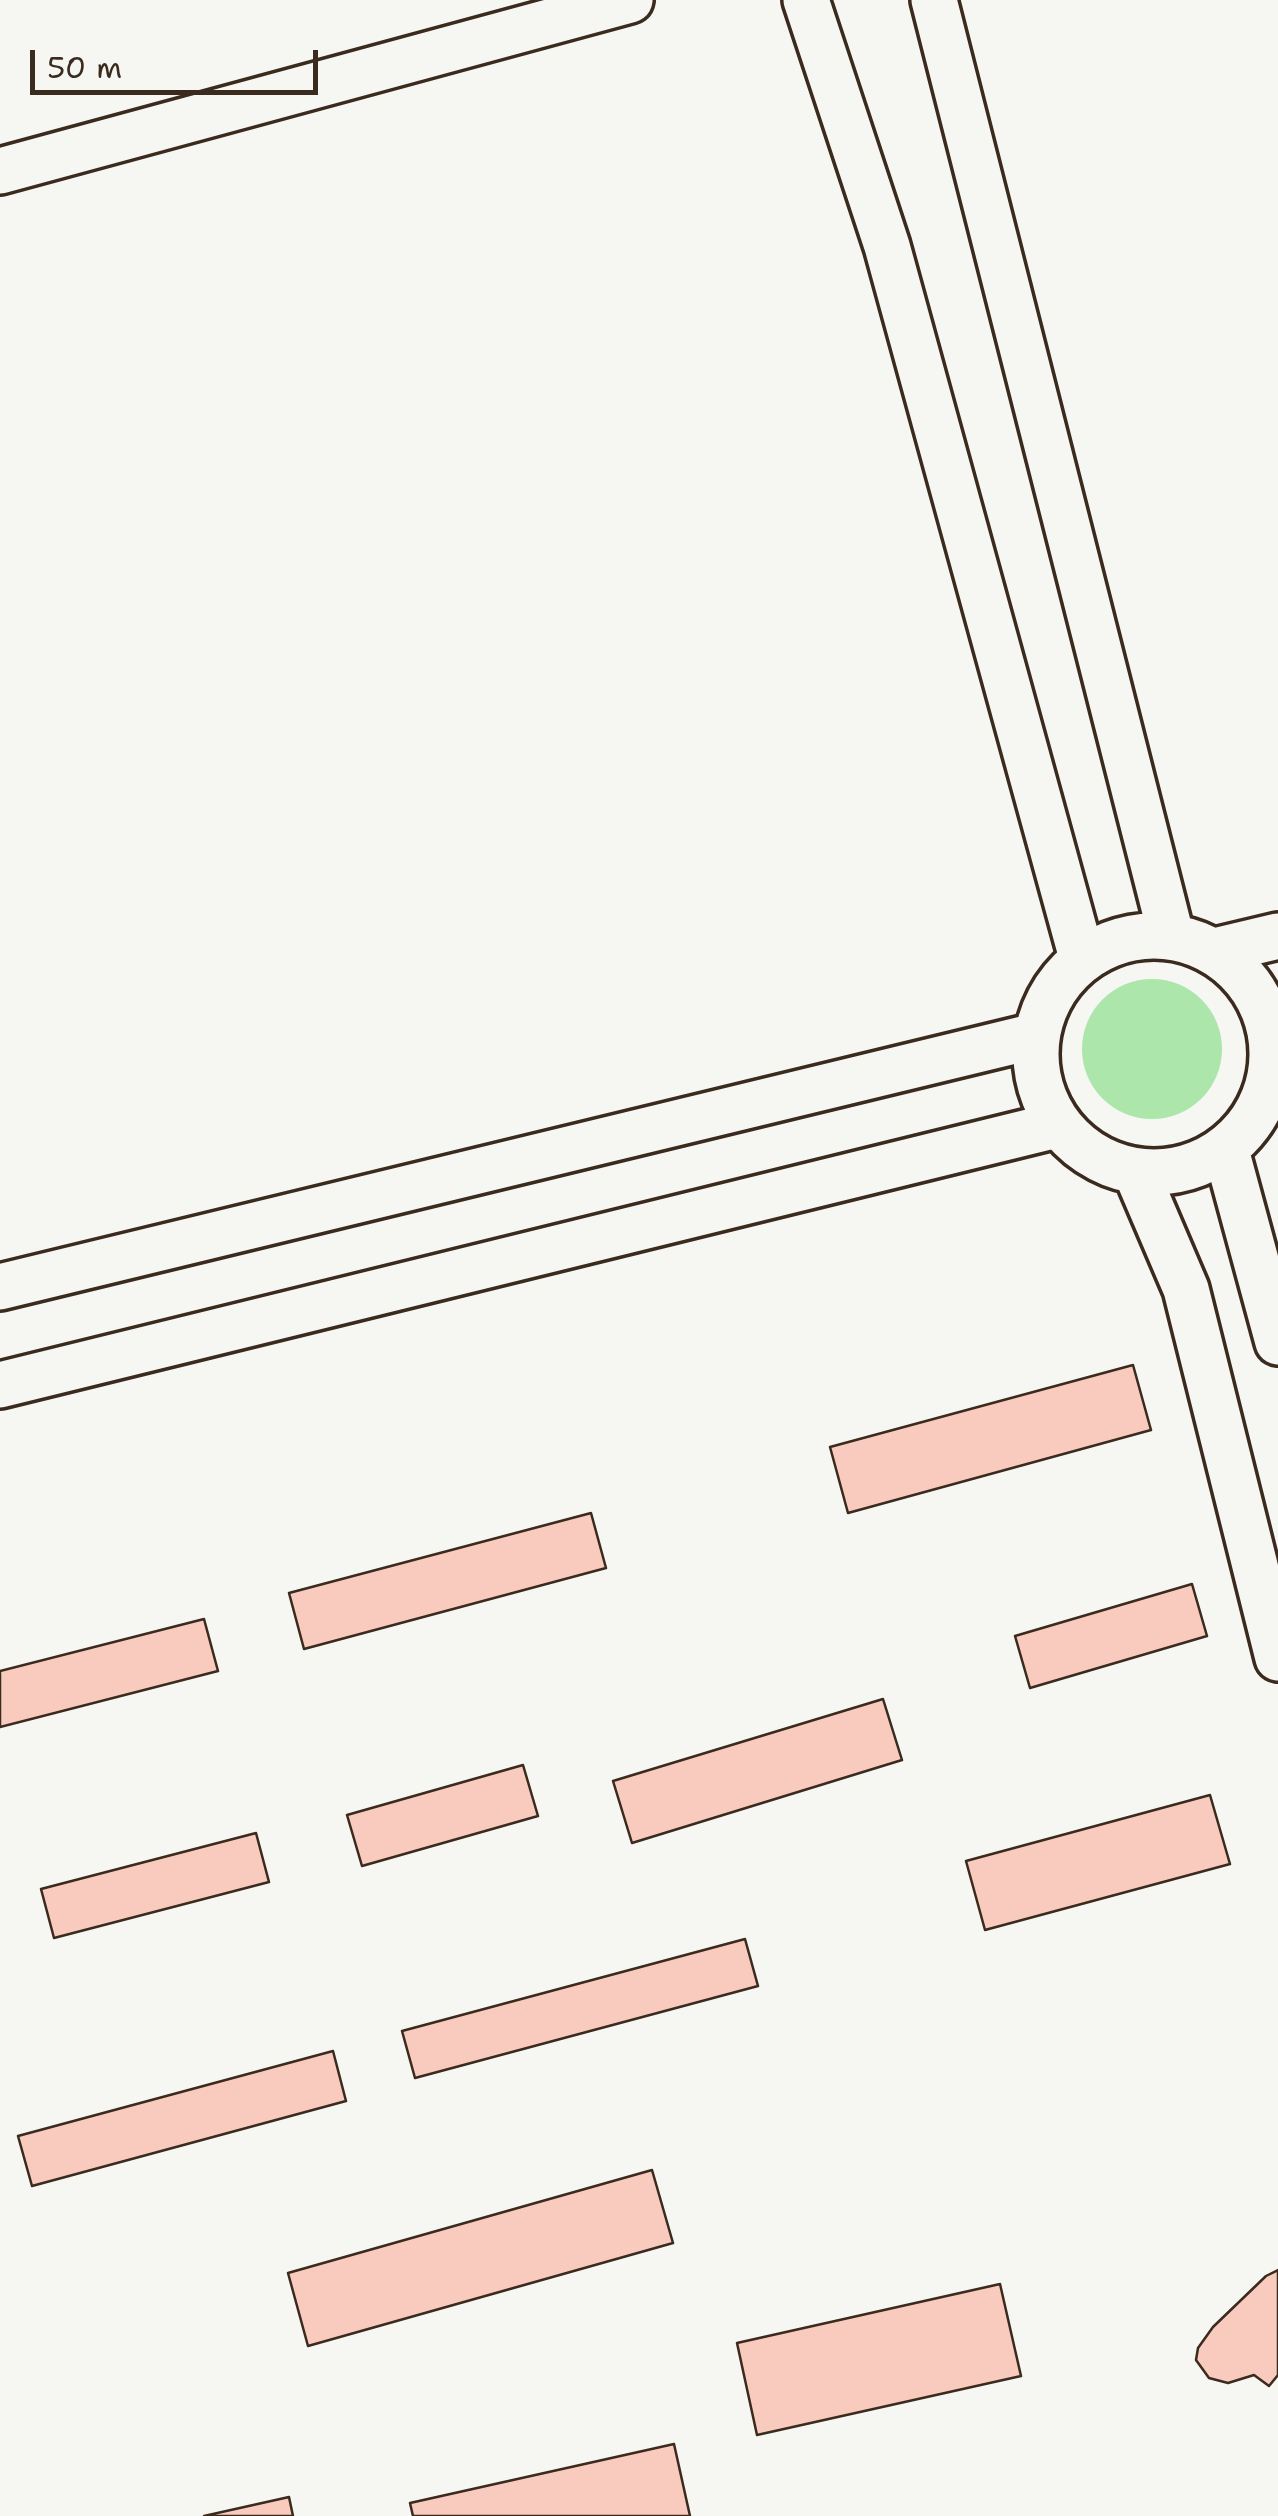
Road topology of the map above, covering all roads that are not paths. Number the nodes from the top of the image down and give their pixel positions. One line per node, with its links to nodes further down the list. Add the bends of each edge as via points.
1 (630, 0): 4 (street)
2 (806, 0): 8 (street, via 886,246)
3 (934, 0): 5 (street)
4 (0, 171)
5 (1171, 935): 7 (street); 8 (street, via 1124,938)
6 (1278, 936): 7 (street)
7 (1216, 951): 10 (street, via 1250,982 1270,1024)
8 (1082, 958): 9 (street, via 1050,992)
9 (1035, 1036): 11 (street, via 1037,1083); 14 (street)
10 (1271, 1092): 12 (street)
11 (1058, 1125): 13 (street, via 1092,1157); 16 (street)
12 (1226, 1150): 13 (street, via 1183,1170); 15 (street)
13 (1136, 1172): 17 (street, via 1186,1288)
14 (0, 1287)
15 (1278, 1342)
16 (0, 1385)
17 (1278, 1658)

